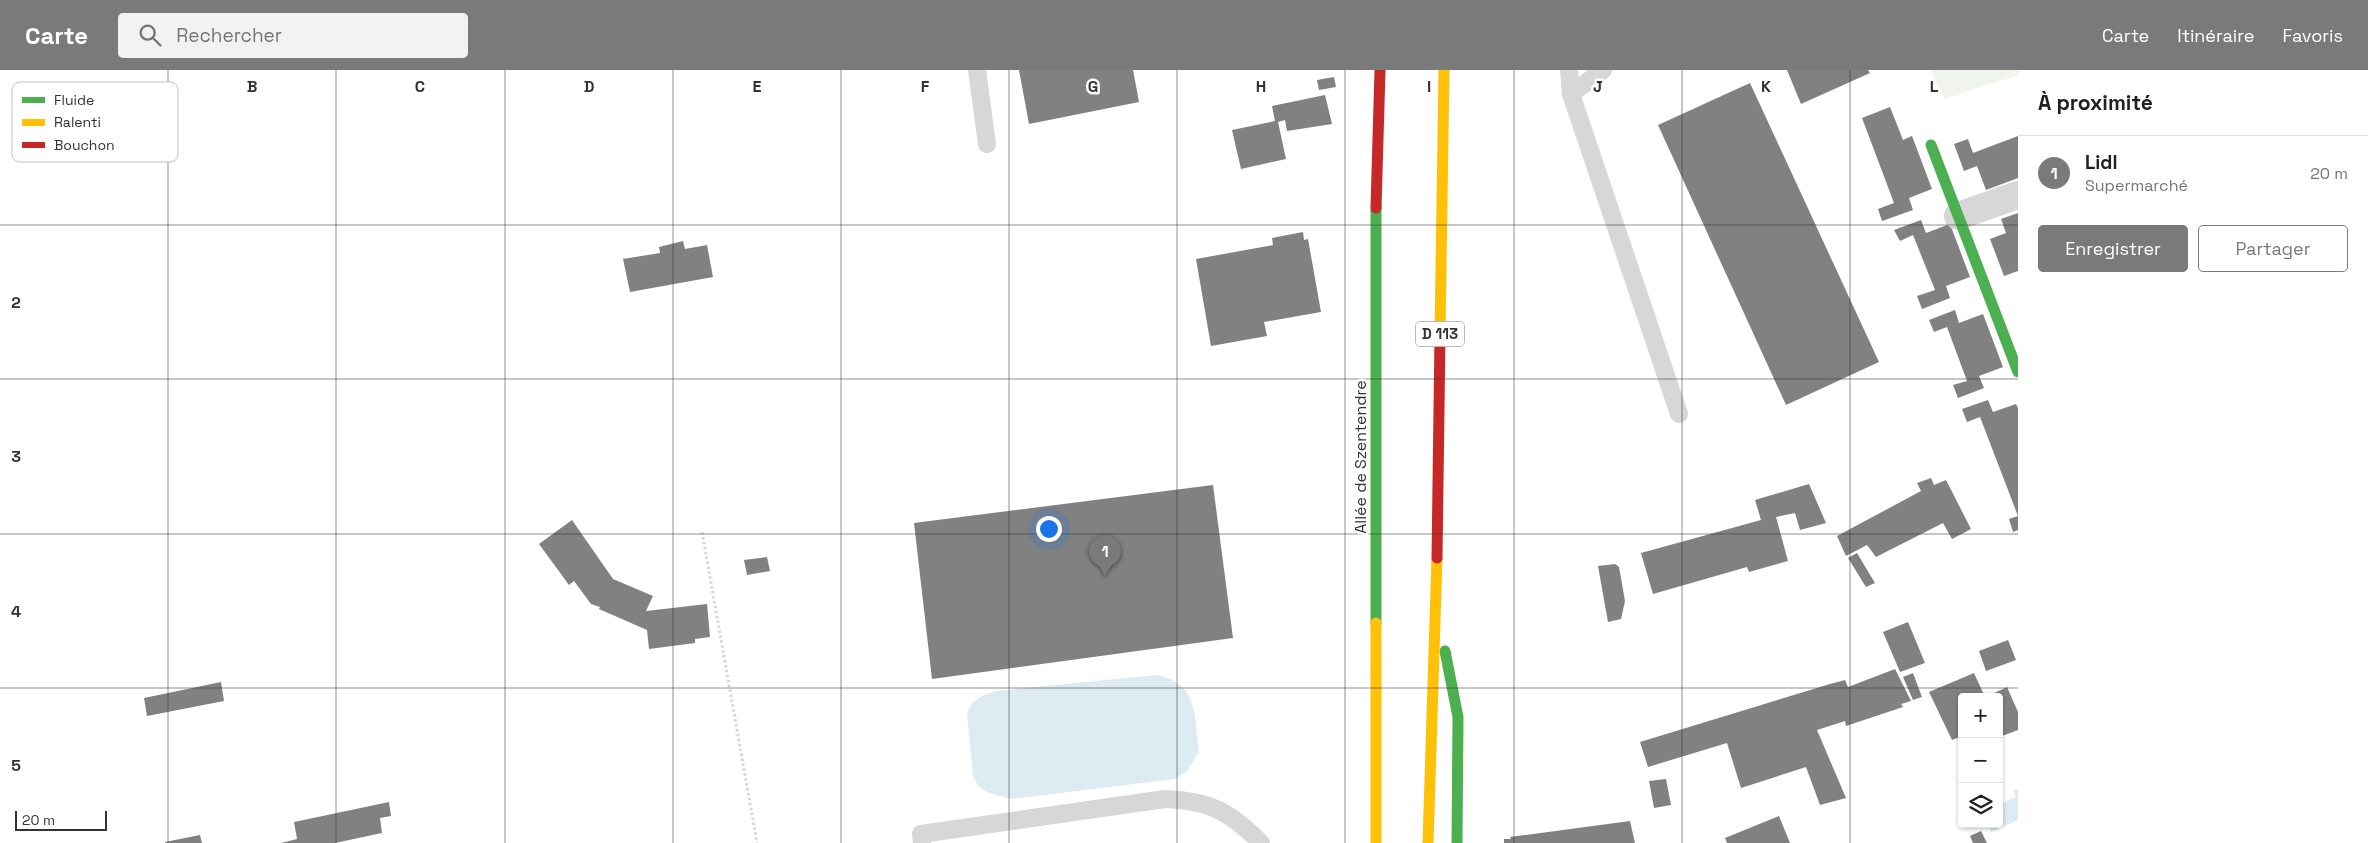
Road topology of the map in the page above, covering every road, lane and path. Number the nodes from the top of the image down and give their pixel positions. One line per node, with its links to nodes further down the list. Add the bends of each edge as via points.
1 (977, 70): 7 (lane)
2 (1380, 70): 18 (main road, Allée de Szentendre, via 1375,253)
3 (1444, 70): 14 (main road, D 113)
4 (1569, 70): 6 (lane)
5 (1603, 70): 6 (lane)
6 (1571, 94): 12 (lane)
7 (987, 144)
8 (1931, 145): 10 (main road)
9 (2018, 195): 10 (street)
10 (1958, 216): 11 (main road)
11 (2017, 365)
12 (1679, 414)
13 (702, 532): 15 (path)
14 (1436, 598): 19 (main road, D 113); 20 (main road, D 113, via 1458,717)
15 (757, 843)
16 (922, 843): 17 (lane, via 921,834 1165,799 1194,800 1220,810)
17 (1261, 843)
18 (1376, 843)
19 (1428, 843)
20 (1457, 843)

